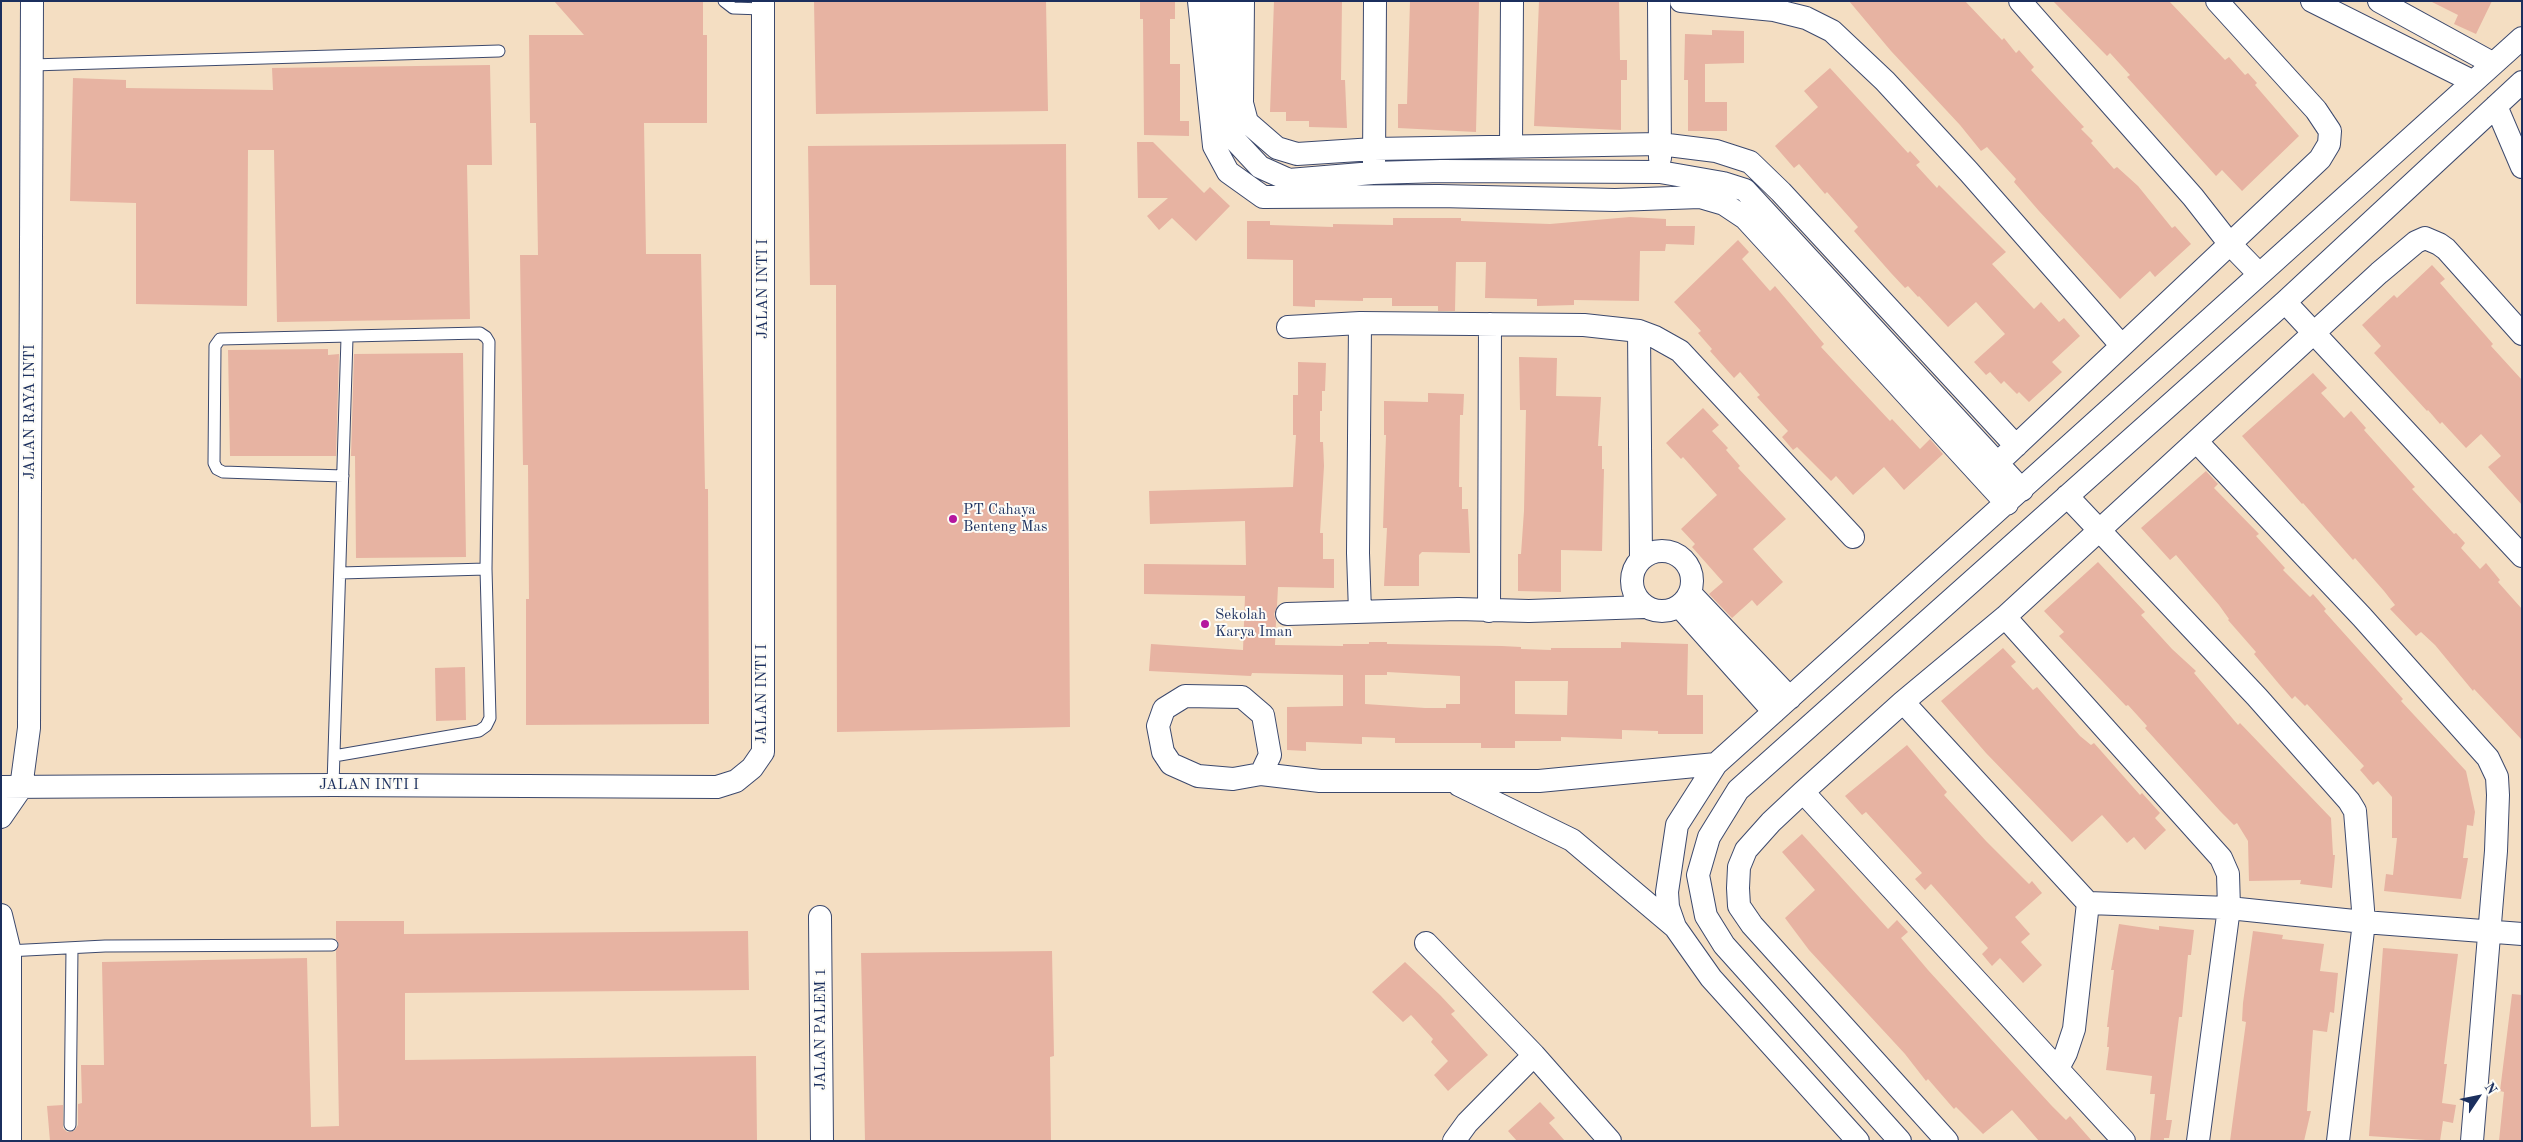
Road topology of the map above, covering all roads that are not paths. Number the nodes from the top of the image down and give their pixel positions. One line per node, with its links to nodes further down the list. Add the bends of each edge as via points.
1 (32, 1): 18 (street, JALAN RAYA INTI)
2 (724, 1): 12 (lane, via 733,8)
3 (1243, 1): 24 (street, via 1242,103 1247,122 1277,148 1297,154)
4 (1375, 1): 24 (street)
5 (1512, 1): 23 (street)
6 (1659, 1): 22 (street)
7 (1681, 1): 45 (street, via 1774,10 1806,18 1832,31 1885,81 1969,172)
8 (2020, 1): 33 (street, via 2193,197)
9 (2217, 1): 33 (street, via 2316,110 2331,138 2320,159)
10 (2312, 1): 19 (street)
11 (2379, 1): 17 (street)
12 (763, 5): 73 (street, JALAN INTI I, via 762,752 752,768 736,781 717,787)
13 (1199, 8): 14 (street); 29 (street, via 1214,146 1228,172 1263,197)
14 (1222, 9): 28 (street, via 1227,114 1232,137 1260,167 1289,180)
15 (2522, 38): 17 (street)
16 (499, 51): 18 (lane)
17 (2492, 63): 19 (street)
18 (32, 65): 74 (street, JALAN RAYA INTI, via 29,728)
19 (2472, 81): 34 (street)
20 (2519, 93): 21 (street)
21 (2496, 106): 25 (street); 35 (street)
22 (1660, 144): 23 (street); 27 (street); 31 (street, via 1716,151 1750,162)
23 (1511, 146): 24 (street)
24 (1374, 149): 28 (street)
25 (2522, 167)
26 (1441, 171): 27 (street); 28 (street); 29 (street)
27 (1660, 172): 30 (street); 32 (street, via 1723,182 1745,190)
28 (1373, 173)
29 (1439, 196): 30 (street)
30 (1657, 198): 46 (street, via 1700,197 1724,204 1741,214)
31 (1807, 222): 32 (street); 48 (street)
32 (1792, 238): 46 (street)
33 (2229, 243): 34 (street); 45 (street)
34 (2259, 274): 36 (street)
35 (2285, 302): 41 (street); 42 (street)
36 (2224, 306): 42 (street); 52 (street)
37 (1360, 323): 38 (street); 39 (street); 63 (street)
38 (1490, 324): 40 (street, via 1584,325); 62 (street)
39 (1288, 327)
40 (1639, 331): 54 (street, via 1680,351); 56 (street)
41 (2314, 332): 43 (street, via 2379,273 2425,238 2446,250); 47 (street); 55 (street)
42 (2248, 334): 51 (street)
43 (2522, 334)
44 (347, 338): 50 (lane); 50 (lane, via 228,338 220,339 215,346 214,463 217,469 223,472); 57 (lane, via 480,333 489,342)
45 (2121, 345): 48 (street)
46 (1885, 356): 49 (street)
47 (2197, 442): 53 (street); 84 (street, via 2362,617 2488,758 2497,777 2498,795)
48 (2016, 446): 49 (street)
49 (1990, 471): 52 (street)
50 (343, 476): 58 (lane)
51 (2067, 496): 53 (street); 65 (street)
52 (2014, 497): 59 (street)
53 (2100, 530): 66 (street); 81 (street, via 2257,697 2349,801 2355,811)
54 (1853, 538)
55 (2522, 556)
56 (1640, 558): 60 (street, via 1652,552 1666,551 1679,556 1688,566 1692,580); 61 (street, via 1633,570 1631,583 1635,596)
57 (486, 568): 58 (lane); 69 (lane, via 490,718 486,726 479,731)
58 (340, 573): 69 (lane)
59 (1911, 590): 65 (street); 68 (street)
60 (1685, 600): 61 (street, via 1662,612); 68 (street)
61 (1644, 607): 62 (street)
62 (1489, 611): 63 (street)
63 (1360, 612): 64 (street)
64 (1287, 614)
65 (1933, 615): 88 (street, via 1738,790 1709,837 1698,875 1706,916)
66 (2005, 617): 67 (street); 78 (street, via 2221,858 2228,874)
67 (1903, 702): 75 (street); 77 (street)
68 (1782, 705): 70 (street)
69 (334, 756): 73 (lane)
70 (1716, 764): 72 (street, via 1539,781); 83 (street, via 1678,825 1667,892)
71 (1261, 774): 71 (street, via 1270,755 1263,715 1242,697 1185,696 1164,709 1158,726 1159,740 1171,764 1198,776 1233,779); 72 (street, via 1320,781)
72 (1453, 782): 83 (street, via 1572,840)
73 (333, 785): 74 (street, JALAN INTI I)
74 (11, 787): 76 (street, JALAN RAYA INTI)
75 (1803, 792): 82 (street, via 1746,850 1739,867 1739,906); 92 (street)
76 (1, 817)
77 (2088, 903): 78 (street); 92 (street, via 2074,1029)
78 (2229, 908): 81 (street); 102 (street)
79 (1, 915): 90 (street)
80 (820, 917): 95 (street, JALAN PALEM 1)
81 (2364, 922): 84 (street); 103 (street)
82 (1752, 925): 88 (street); 100 (street)
83 (1675, 928): 98 (street, via 1711,978)
84 (2488, 931): 85 (street); 104 (street)
85 (2522, 934)
86 (1426, 943): 91 (street)
87 (332, 945): 89 (lane)
88 (1724, 945): 99 (street)
89 (72, 949): 90 (lane); 93 (lane)
90 (6, 951): 94 (street)
91 (1534, 1055): 96 (street, via 1467,1123); 97 (street)
92 (2058, 1068): 101 (street)
93 (70, 1125)
94 (10, 1141)
95 (822, 1141)
96 (1454, 1141)
97 (1610, 1141)
98 (1858, 1141)
99 (1900, 1141)
100 (1947, 1141)
101 (2124, 1141)
102 (2198, 1141)
103 (2338, 1141)
104 (2472, 1141)

